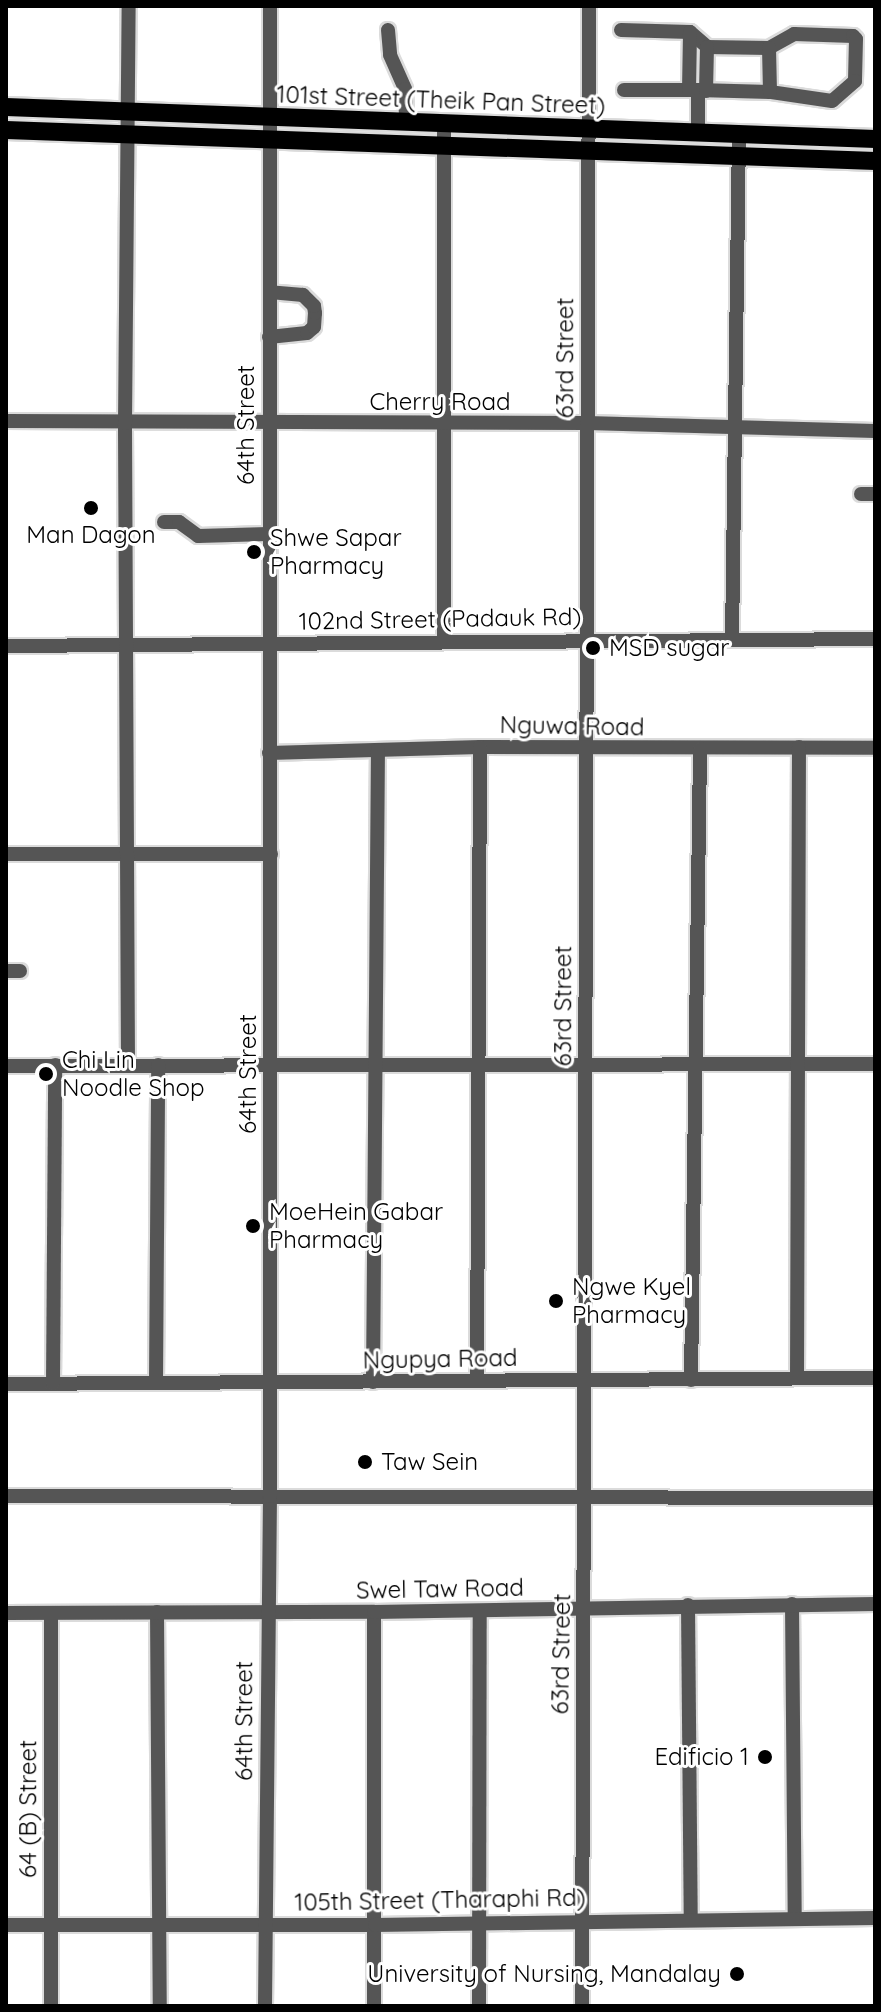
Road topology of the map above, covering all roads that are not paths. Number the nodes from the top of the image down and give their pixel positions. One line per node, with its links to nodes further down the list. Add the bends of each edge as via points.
1 (129, 6): 13 (street)
2 (270, 6): 14 (street)
3 (589, 6): 18 (street, 63rd Street)
4 (388, 30): 15 (street, via 390,55 405,89)
5 (621, 30): 6 (street)
6 (690, 32): 7 (street); 10 (street)
7 (707, 47): 8 (street); 10 (street)
8 (769, 48): 11 (street); 11 (street, via 794,34 856,39 855,81 836,99)
9 (624, 90): 10 (street)
10 (698, 90): 11 (street); 19 (street)
11 (770, 92)
12 (6, 107): 13 (main road, 101st Street (Theik Pan Street))
13 (130, 112): 14 (main road, 101st Street (Theik Pan Street)); 20 (street)
14 (272, 117): 15 (main road, 101st Street (Theik Pan Street)); 23 (street, 64th Street)
15 (406, 123): 16 (main road, 101st Street (Theik Pan Street))
16 (444, 124): 18 (main road, 101st Street (Theik Pan Street)); 24 (street)
17 (6, 130): 20 (main road, 101st Street (Theik Pan Street))
18 (589, 131): 19 (main road, 101st Street (Theik Pan Street)); 25 (street, 63rd Street)
19 (698, 133): 21 (main road, 101st Street (Theik Pan Street))
20 (129, 134): 23 (main road, 101st Street (Theik Pan Street)); 31 (street)
21 (739, 134): 22 (main road, 101st Street (Theik Pan Street)); 26 (street)
22 (875, 139)
23 (272, 141): 24 (main road, 101st Street (Theik Pan Street)); 28 (street, 64th Street)
24 (444, 146): 25 (main road, 101st Street (Theik Pan Street)); 34 (street)
25 (588, 151): 26 (main road, 101st Street (Theik Pan Street)); 32 (street, 63rd Street)
26 (740, 157): 27 (main road, 101st Street (Theik Pan Street)); 35 (street)
27 (875, 161)
28 (270, 292): 29 (street, 64th Street); 29 (street, via 303,295 315,313 314,327 307,333)
29 (269, 337): 33 (street, 64th Street)
30 (6, 421): 31 (street, Cherry Road)
31 (125, 423): 33 (street, Cherry Road); 45 (street)
32 (587, 423): 34 (street, Cherry Road); 35 (street, Cherry Road); 40 (street, 63rd Street)
33 (267, 424): 34 (street, Cherry Road); 38 (street, 64th Street)
34 (446, 425): 42 (street)
35 (733, 428): 36 (street, Cherry Road); 41 (street)
36 (875, 431)
37 (164, 522): 38 (street, via 179,522 198,536)
38 (268, 534): 43 (street, 64th Street)
39 (875, 639): 41 (street, 102nd Street (Padauk Rd))
40 (586, 640): 41 (street, 102nd Street (Padauk Rd)); 42 (street, 102nd Street (Padauk Rd)); 48 (street, 63rd Street)
41 (732, 640)
42 (444, 642): 43 (street, 102nd Street (Padauk Rd))
43 (268, 643): 45 (street, 102nd Street (Padauk Rd)); 52 (street, 64th Street)
44 (6, 646): 45 (street, 102nd Street (Padauk Rd))
45 (126, 647): 53 (street)
46 (480, 747): 48 (street, Nguwa Road); 51 (street, Nguwa Road); 61 (street)
47 (799, 747): 49 (street, Nguwa Road); 50 (street, Nguwa Road); 56 (street)
48 (587, 748): 50 (street, Nguwa Road); 65 (street, 63rd Street)
49 (875, 748)
50 (700, 749): 66 (street)
51 (378, 750): 52 (street, Nguwa Road); 64 (street)
52 (269, 753): 55 (street, 64th Street)
53 (128, 853): 54 (street); 55 (street); 59 (street)
54 (6, 854)
55 (271, 854): 63 (street, 64th Street)
56 (801, 1064): 57 (street); 66 (street); 67 (street)
57 (875, 1064)
58 (55, 1065): 59 (street); 62 (street); 76 (street)
59 (128, 1065): 60 (street)
60 (158, 1065): 63 (street); 73 (street)
61 (477, 1065): 64 (street); 65 (street); 71 (street)
62 (6, 1066)
63 (270, 1066): 64 (street); 70 (street, 64th Street)
64 (377, 1066): 74 (street)
65 (585, 1066): 66 (street); 69 (street, 63rd Street)
66 (693, 1066): 72 (street)
67 (797, 1378): 68 (street, Ngupya Road); 72 (street, Ngupya Road)
68 (875, 1378)
69 (584, 1379): 71 (street, Ngupya Road); 72 (street, Ngupya Road); 79 (street, 63rd Street)
70 (270, 1380): 73 (street, Ngupya Road); 74 (street, Ngupya Road); 78 (street, 64th Street)
71 (477, 1380): 74 (street, Ngupya Road)
72 (691, 1380)
73 (156, 1382): 76 (street, Ngupya Road)
74 (373, 1382)
75 (6, 1384): 76 (street, Ngupya Road)
76 (53, 1384)
77 (6, 1496): 78 (street)
78 (270, 1496): 79 (street); 90 (street, 64th Street)
79 (584, 1496): 80 (street); 84 (street, 63rd Street)
80 (875, 1498)
81 (792, 1604): 82 (street, Swel Taw Road); 83 (street, Swel Taw Road); 91 (street)
82 (875, 1604)
83 (688, 1605): 84 (street, Swel Taw Road); 93 (street)
84 (584, 1609): 85 (street, Swel Taw Road); 94 (street, 63rd Street)
85 (480, 1611): 87 (street, Swel Taw Road); 95 (street)
86 (157, 1612): 89 (street, Swel Taw Road); 90 (street, Swel Taw Road); 96 (street)
87 (374, 1612): 90 (street, Swel Taw Road); 100 (street)
88 (6, 1613): 89 (street, Swel Taw Road)
89 (51, 1613): 99 (street, 64 (B) Street)
90 (267, 1613): 97 (street, 64th Street)
91 (795, 1918): 92 (street, 105th Street (Tharaphi Rd)); 93 (street, 105th Street (Tharaphi Rd))
92 (875, 1918)
93 (691, 1919): 94 (street, 105th Street (Tharaphi Rd))
94 (581, 1921): 95 (street, 105th Street (Tharaphi Rd)); 106 (street, 63rd Street)
95 (478, 1923): 100 (street, 105th Street (Tharaphi Rd)); 105 (street)
96 (159, 1924): 97 (street, 105th Street (Tharaphi Rd)); 99 (street, 105th Street (Tharaphi Rd)); 102 (street)
97 (264, 1924): 100 (street, 105th Street (Tharaphi Rd)); 103 (street, 64th Street)
98 (6, 1925): 99 (street, 105th Street (Tharaphi Rd))
99 (50, 1925): 101 (street, 64 (B) Street)
100 (375, 1925): 104 (street)
101 (51, 2006)
102 (160, 2006)
103 (265, 2006)
104 (374, 2006)
105 (479, 2006)
106 (582, 2006)

